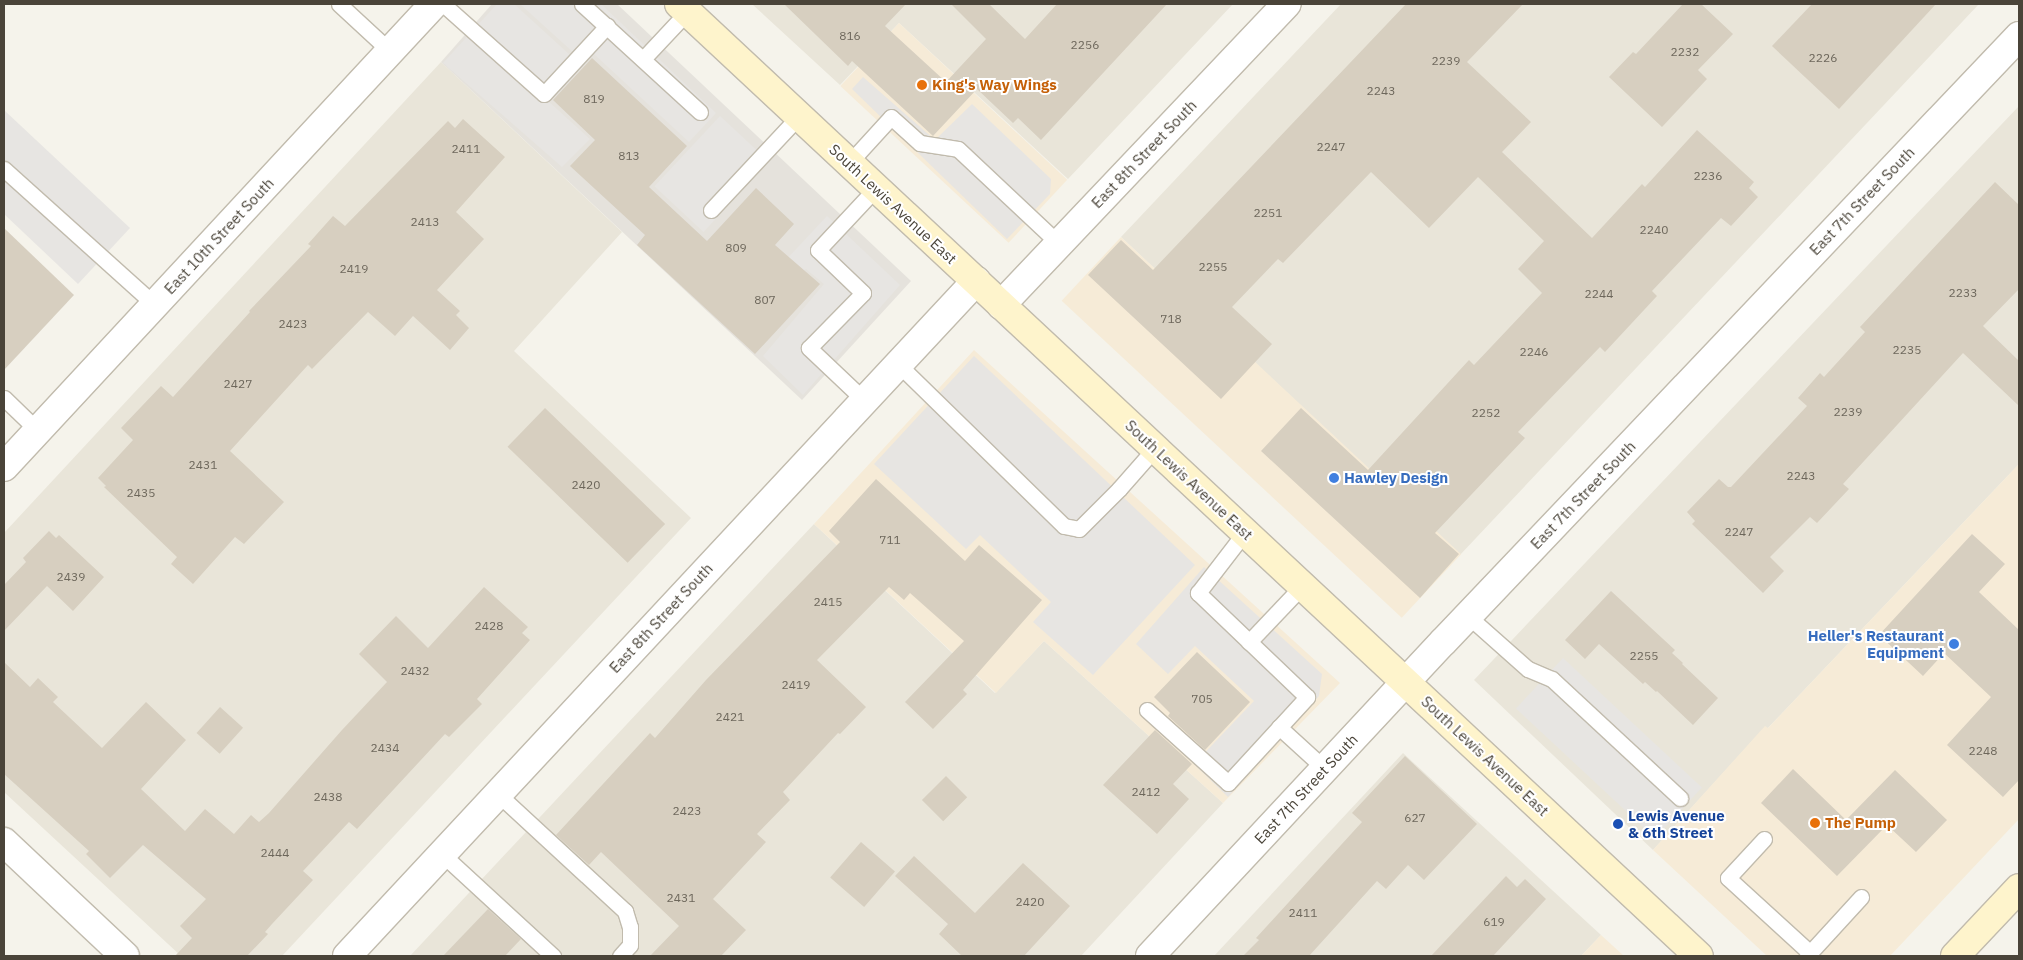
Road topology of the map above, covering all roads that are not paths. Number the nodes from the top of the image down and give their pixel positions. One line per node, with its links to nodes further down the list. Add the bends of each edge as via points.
1 (339, 4): 9 (lane)
2 (434, 4): 9 (street, East 10th Street South)
3 (443, 4): 7 (lane, via 544,94)
4 (582, 4): 7 (lane)
5 (1287, 4): 17 (street, East 8th Street South)
6 (683, 8): 10 (lane); 12 (main road, South Lewis Avenue East)
7 (607, 26): 10 (lane)
8 (2019, 36): 29 (street, East 7th Street South)
9 (390, 52): 19 (street, East 10th Street South)
10 (643, 60): 11 (lane)
11 (700, 112)
12 (799, 116): 13 (main road, South Lewis Avenue East); 16 (lane)
13 (849, 163): 15 (main road, South Lewis Avenue East); 17 (lane, via 891,117 920,143 958,149)
14 (4, 169): 19 (lane)
15 (876, 188): 18 (main road, South Lewis Avenue East); 23 (lane, via 818,250 863,293 809,348)
16 (711, 210)
17 (1059, 244): 20 (street, East 8th Street South)
18 (976, 281): 20 (main road, South Lewis Avenue East); 21 (street, East 8th Street South)
19 (155, 305): 24 (street, East 10th Street South)
20 (1002, 305): 25 (main road, South Lewis Avenue East)
21 (898, 364): 23 (street, East 8th Street South); 25 (lane, via 1064,526 1079,529)
22 (4, 398): 24 (lane)
23 (864, 400): 35 (street, East 8th Street South)
24 (38, 431): 26 (street, East 10th Street South)
25 (1156, 448): 27 (main road, South Lewis Avenue East)
26 (4, 467)
27 (1245, 532): 28 (main road, South Lewis Avenue East); 30 (lane, via 1198,593)
28 (1303, 585): 30 (lane); 31 (main road, South Lewis Avenue East)
29 (1468, 616): 31 (street, East 7th Street South); 36 (lane, via 1528,669 1552,679)
30 (1249, 642): 33 (lane, via 1307,697)
31 (1406, 682): 34 (street, East 7th Street South); 48 (main road, South Lewis Avenue East)
32 (1147, 710): 33 (lane, via 1228,783)
33 (1280, 727): 34 (lane)
34 (1325, 769): 47 (street, East 7th Street South)
35 (498, 794): 39 (street, East 8th Street South); 46 (lane, via 625,911 630,927 630,945)
36 (1680, 798)
37 (1764, 839): 42 (lane, via 1728,878)
38 (4, 842): 43 (street)
39 (442, 854): 44 (street, East 8th Street South); 45 (lane)
40 (2019, 888): 49 (main road)
41 (1861, 897): 42 (lane)
42 (1808, 955)
43 (125, 956)
44 (347, 956)
45 (553, 956)
46 (620, 956)
47 (1150, 956)
48 (1699, 956)
49 (1955, 956)

